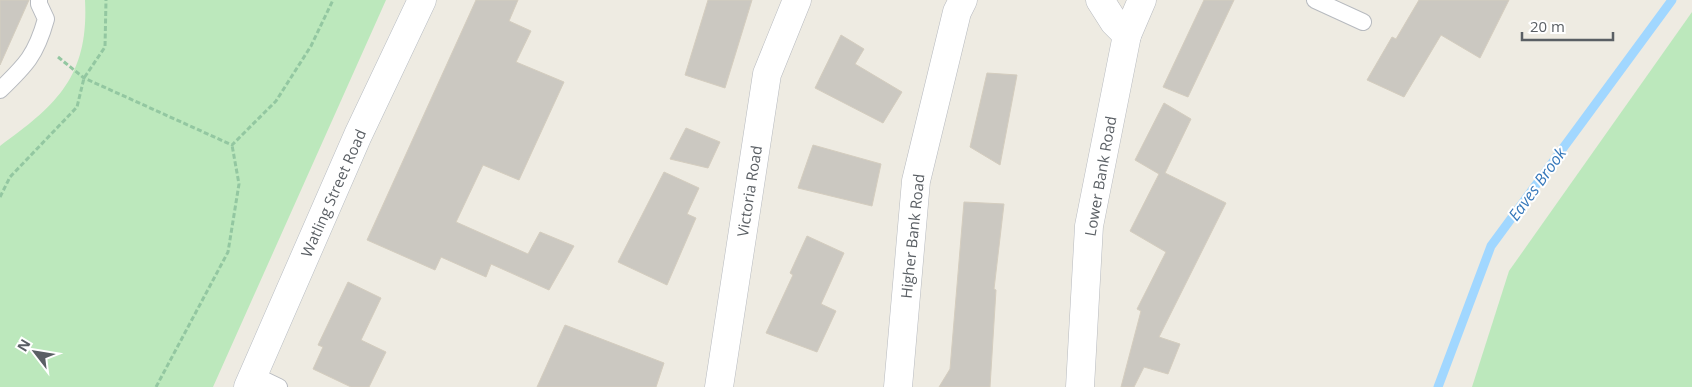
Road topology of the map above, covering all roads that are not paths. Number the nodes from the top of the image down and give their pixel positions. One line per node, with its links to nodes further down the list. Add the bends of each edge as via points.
1 (40, 0): 10 (lane, via 46,19 40,43 25,66)
2 (422, 0): 11 (street, Watling Street Road, via 358,135)
3 (797, 0): 13 (street, Victoria Road, via 767,74)
4 (963, 0): 14 (street, Higher Bank Road, via 957,12 916,181)
5 (1100, 0): 9 (street)
6 (1142, 0): 9 (street, Lower Bank Road)
7 (1315, 0): 8 (lane)
8 (1363, 22)
9 (1127, 35): 15 (street, Lower Bank Road, via 1089,226)
10 (0, 90)
11 (251, 381): 12 (lane)
12 (279, 387)
13 (719, 387)
14 (898, 387)
15 (1080, 387)

